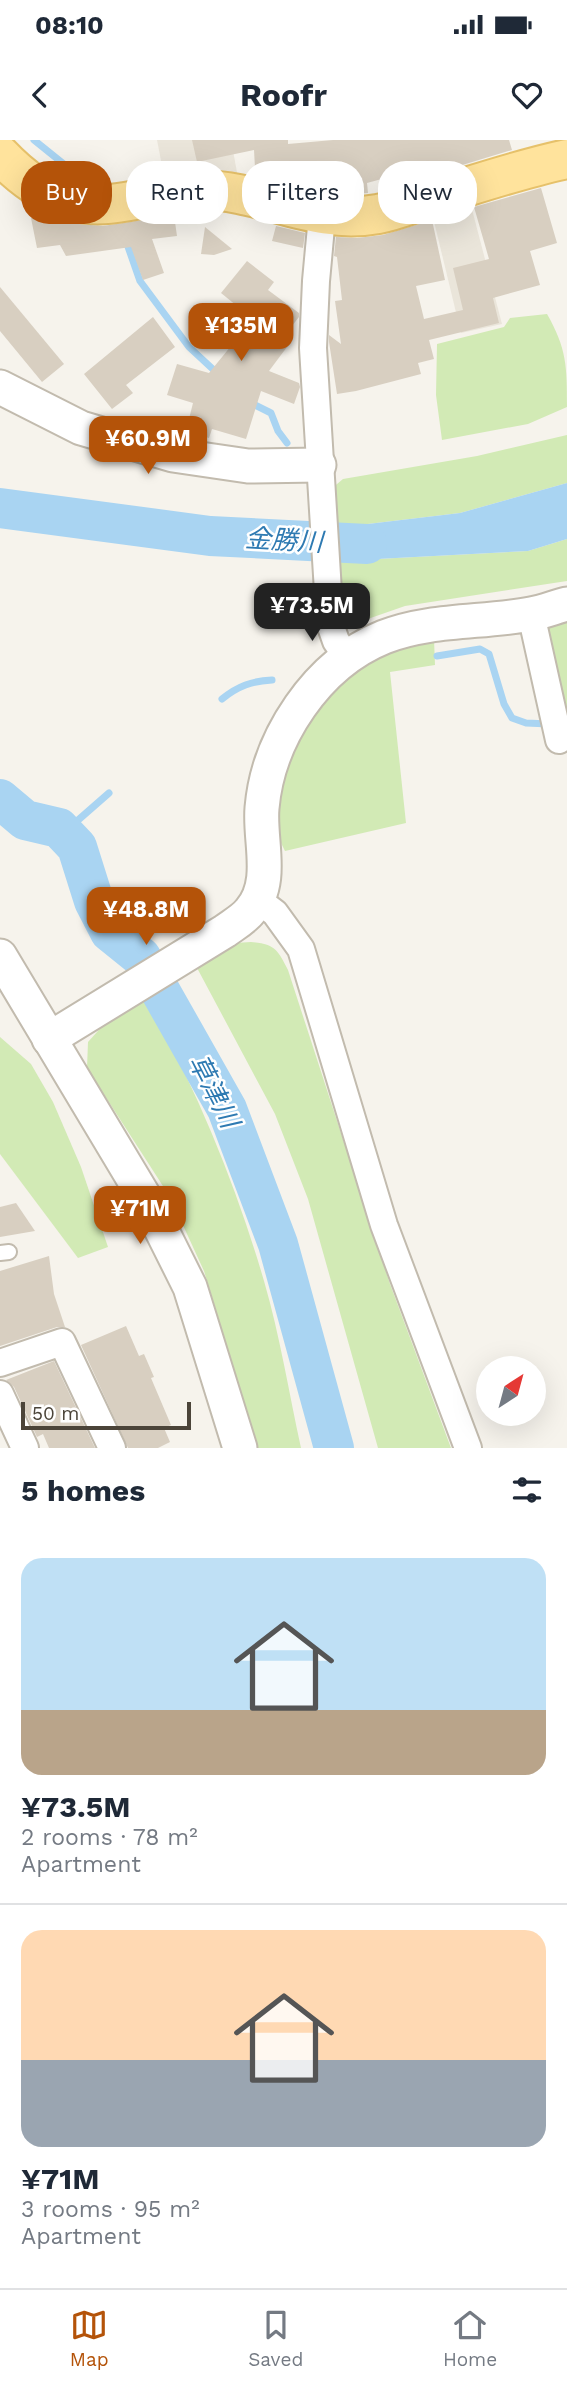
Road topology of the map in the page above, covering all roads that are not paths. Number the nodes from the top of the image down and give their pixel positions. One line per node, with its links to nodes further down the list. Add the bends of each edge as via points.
1 (567, 159): 4 (main road)
2 (5, 171): 3 (main road, via 66,201 83,204 111,205 198,190)
3 (242, 197)
4 (364, 214)
5 (321, 224): 7 (street, via 313,348)
6 (0, 387): 7 (street, via 81,428 173,455)
7 (320, 471): 10 (street, via 328,607 334,634)
8 (567, 604): 9 (street)
9 (531, 614): 10 (street, via 410,629 382,638); 11 (street)
10 (348, 658): 12 (street, via 310,693 290,720 269,765 261,809 264,871)
11 (559, 740)
12 (258, 900): 14 (street, via 225,931); 20 (street, via 275,913 300,949 384,1225)
13 (0, 956): 14 (street)
14 (49, 1038): 19 (street, via 148,1203 190,1287)
15 (0, 1363): 18 (street, via 62,1342)
16 (0, 1394): 17 (street)
17 (25, 1448)
18 (112, 1448)
19 (240, 1448)
20 (468, 1448)

